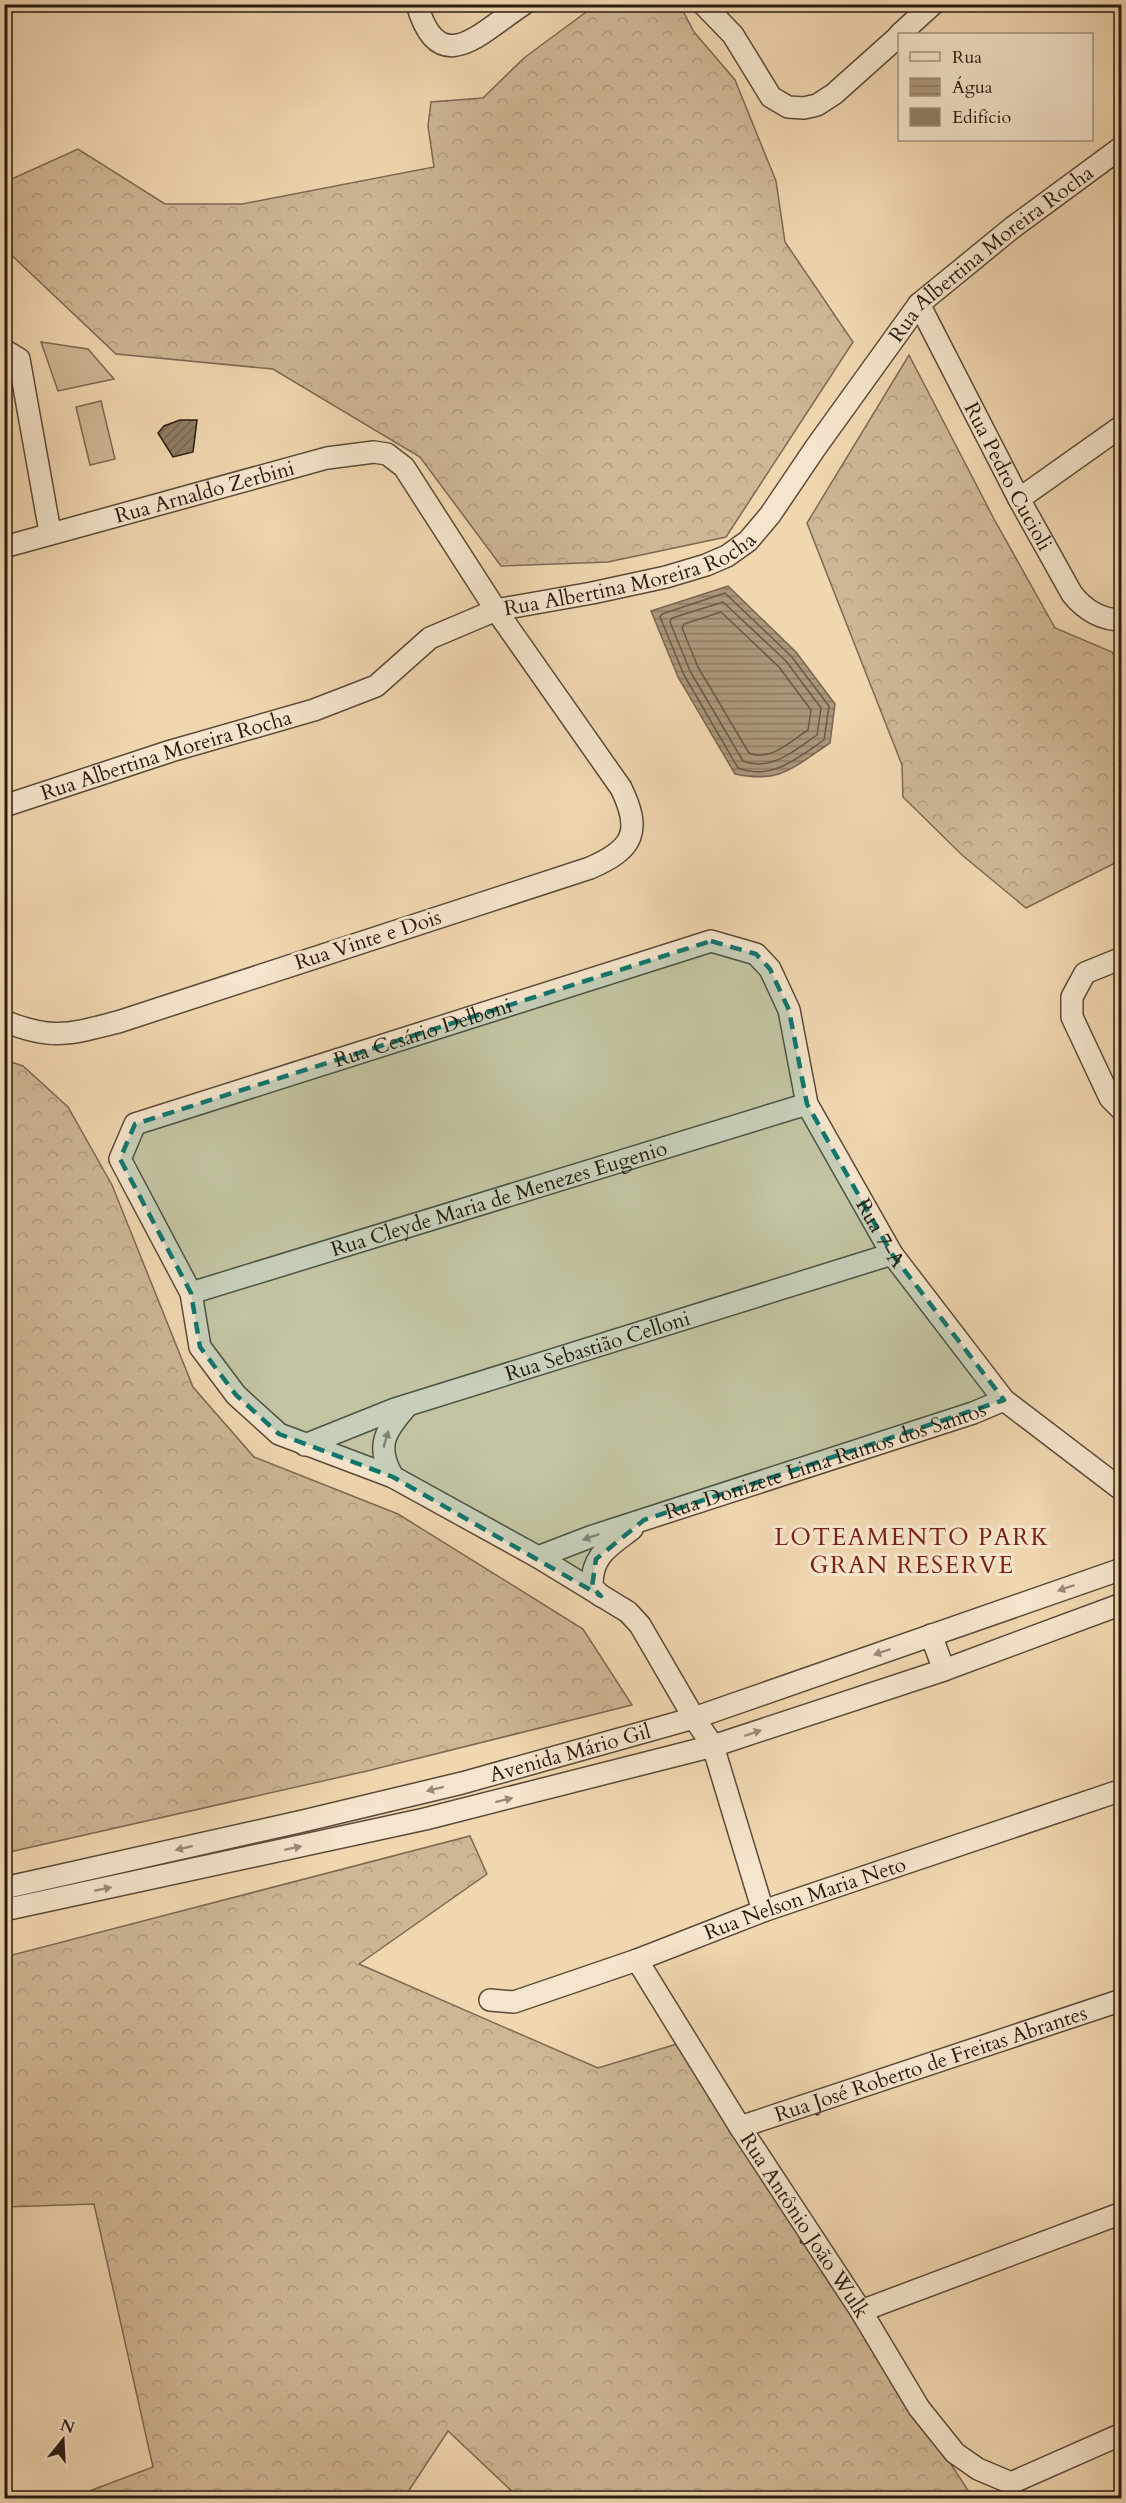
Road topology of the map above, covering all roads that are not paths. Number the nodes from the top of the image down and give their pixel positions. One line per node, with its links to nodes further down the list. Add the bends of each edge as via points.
1 (417, 4): 2 (street, via 429,35 443,45 458,46)
2 (524, 4)
3 (703, 4): 6 (street, via 733,35 771,97 788,106 817,105)
4 (933, 4): 5 (street)
5 (902, 33)
6 (898, 37)
7 (1122, 147): 8 (street, Rua Albertina Moreira Rocha, via 1012,228)
8 (920, 304): 11 (street, Rua Pedro Cucioli); 14 (street, Rua Albertina Moreira Rocha, via 748,541 706,565 666,576)
9 (4, 350): 12 (street, via 19,359)
10 (1122, 426): 11 (street)
11 (1019, 499): 15 (street, Rua Pedro Cucioli, via 1083,608)
12 (50, 532): 13 (street, Rua Arnaldo Zerbini); 14 (street, Rua Arnaldo Zerbini, via 327,458 387,454 404,467)
13 (4, 547)
14 (496, 610): 16 (street, Rua Albertina Moreira Rocha, via 430,638 376,686 314,710 171,751); 19 (street, Rua Vinte e Dois, via 621,788 631,808 633,826 628,844 609,860 118,1022 67,1035 34,1032)
15 (1122, 620)
16 (4, 806)
17 (711, 941): 20 (street, Rua 7-A, via 756,954 770,969 789,1010); 23 (street, Rua Cesário Delboni, via 135,1124 120,1159)
18 (1122, 958): 21 (street, via 1085,973 1072,998 1072,1017 1110,1098)
19 (4, 1021)
20 (807, 1104): 22 (street, Rua 7-A); 23 (street, Rua Cleyde Maria de Menezes Eugenio)
21 (1122, 1110)
22 (892, 1254): 24 (street, Rua 7-A); 25 (street, Rua Sebastião Celloni)
23 (191, 1293): 26 (street, via 200,1347 212,1364 236,1395 279,1434)
24 (1004, 1400): 28 (street, Rua 7-A); 29 (street, Rua Donizete Lima Ramos dos Santos)
25 (408, 1405): 26 (street, Rua Sebastião Celloni); 27 (street, one-way to 25, via 384,1457 386,1436)
26 (305, 1445): 27 (street)
27 (393, 1477): 30 (street)
28 (1122, 1490)
29 (644, 1520): 30 (street, Rua Donizete Lima Ramos dos Santos, one-way to 30); 32 (street, via 596,1559 592,1587)
30 (538, 1557): 32 (street)
31 (1122, 1569): 34 (street, Avenida Mário Gil, one-way to 34)
32 (602, 1596): 36 (street, via 628,1612 640,1625)
33 (1122, 1604): 35 (street, Avenida Mário Gil)
34 (931, 1635): 35 (street); 36 (street, Avenida Mário Gil, one-way to 36)
35 (944, 1671): 37 (street, Avenida Mário Gil, one-way to 35)
36 (693, 1719): 37 (street); 38 (street, Avenida Mário Gil)
37 (713, 1746): 40 (street, Avenida Mário Gil, one-way to 37); 47 (street)
38 (462, 1783): 40 (street); 41 (street, Avenida Mário Gil, one-way to 41)
39 (1122, 1790): 47 (street, Rua Nelson Maria Neto)
40 (468, 1809): 42 (street, Avenida Mário Gil, one-way to 40)
41 (224, 1839): 42 (street); 43 (street, Avenida Mário Gil, one-way to 43)
42 (229, 1862): 45 (street, Avenida Mário Gil, one-way to 42)
43 (54, 1877): 44 (street, Avenida Mário Gil); 45 (street)
44 (4, 1888)
45 (60, 1899): 46 (street, Avenida Mário Gil)
46 (4, 1910)
47 (763, 1911): 48 (street, Rua Nelson Maria Neto)
48 (637, 1960): 49 (street, Rua Nelson Maria Neto, via 514,2002); 51 (street, Rua Antônio João Wulk)
49 (490, 2000)
50 (1122, 2000): 51 (street, Rua José Roberto de Freitas Abrantes)
51 (740, 2127): 53 (street, Rua Antônio João Wulk)
52 (1122, 2213): 53 (street)
53 (861, 2311): 54 (street, Rua Antônio João Wulk, via 919,2408 955,2453 990,2475 1011,2483)
54 (1122, 2434)

